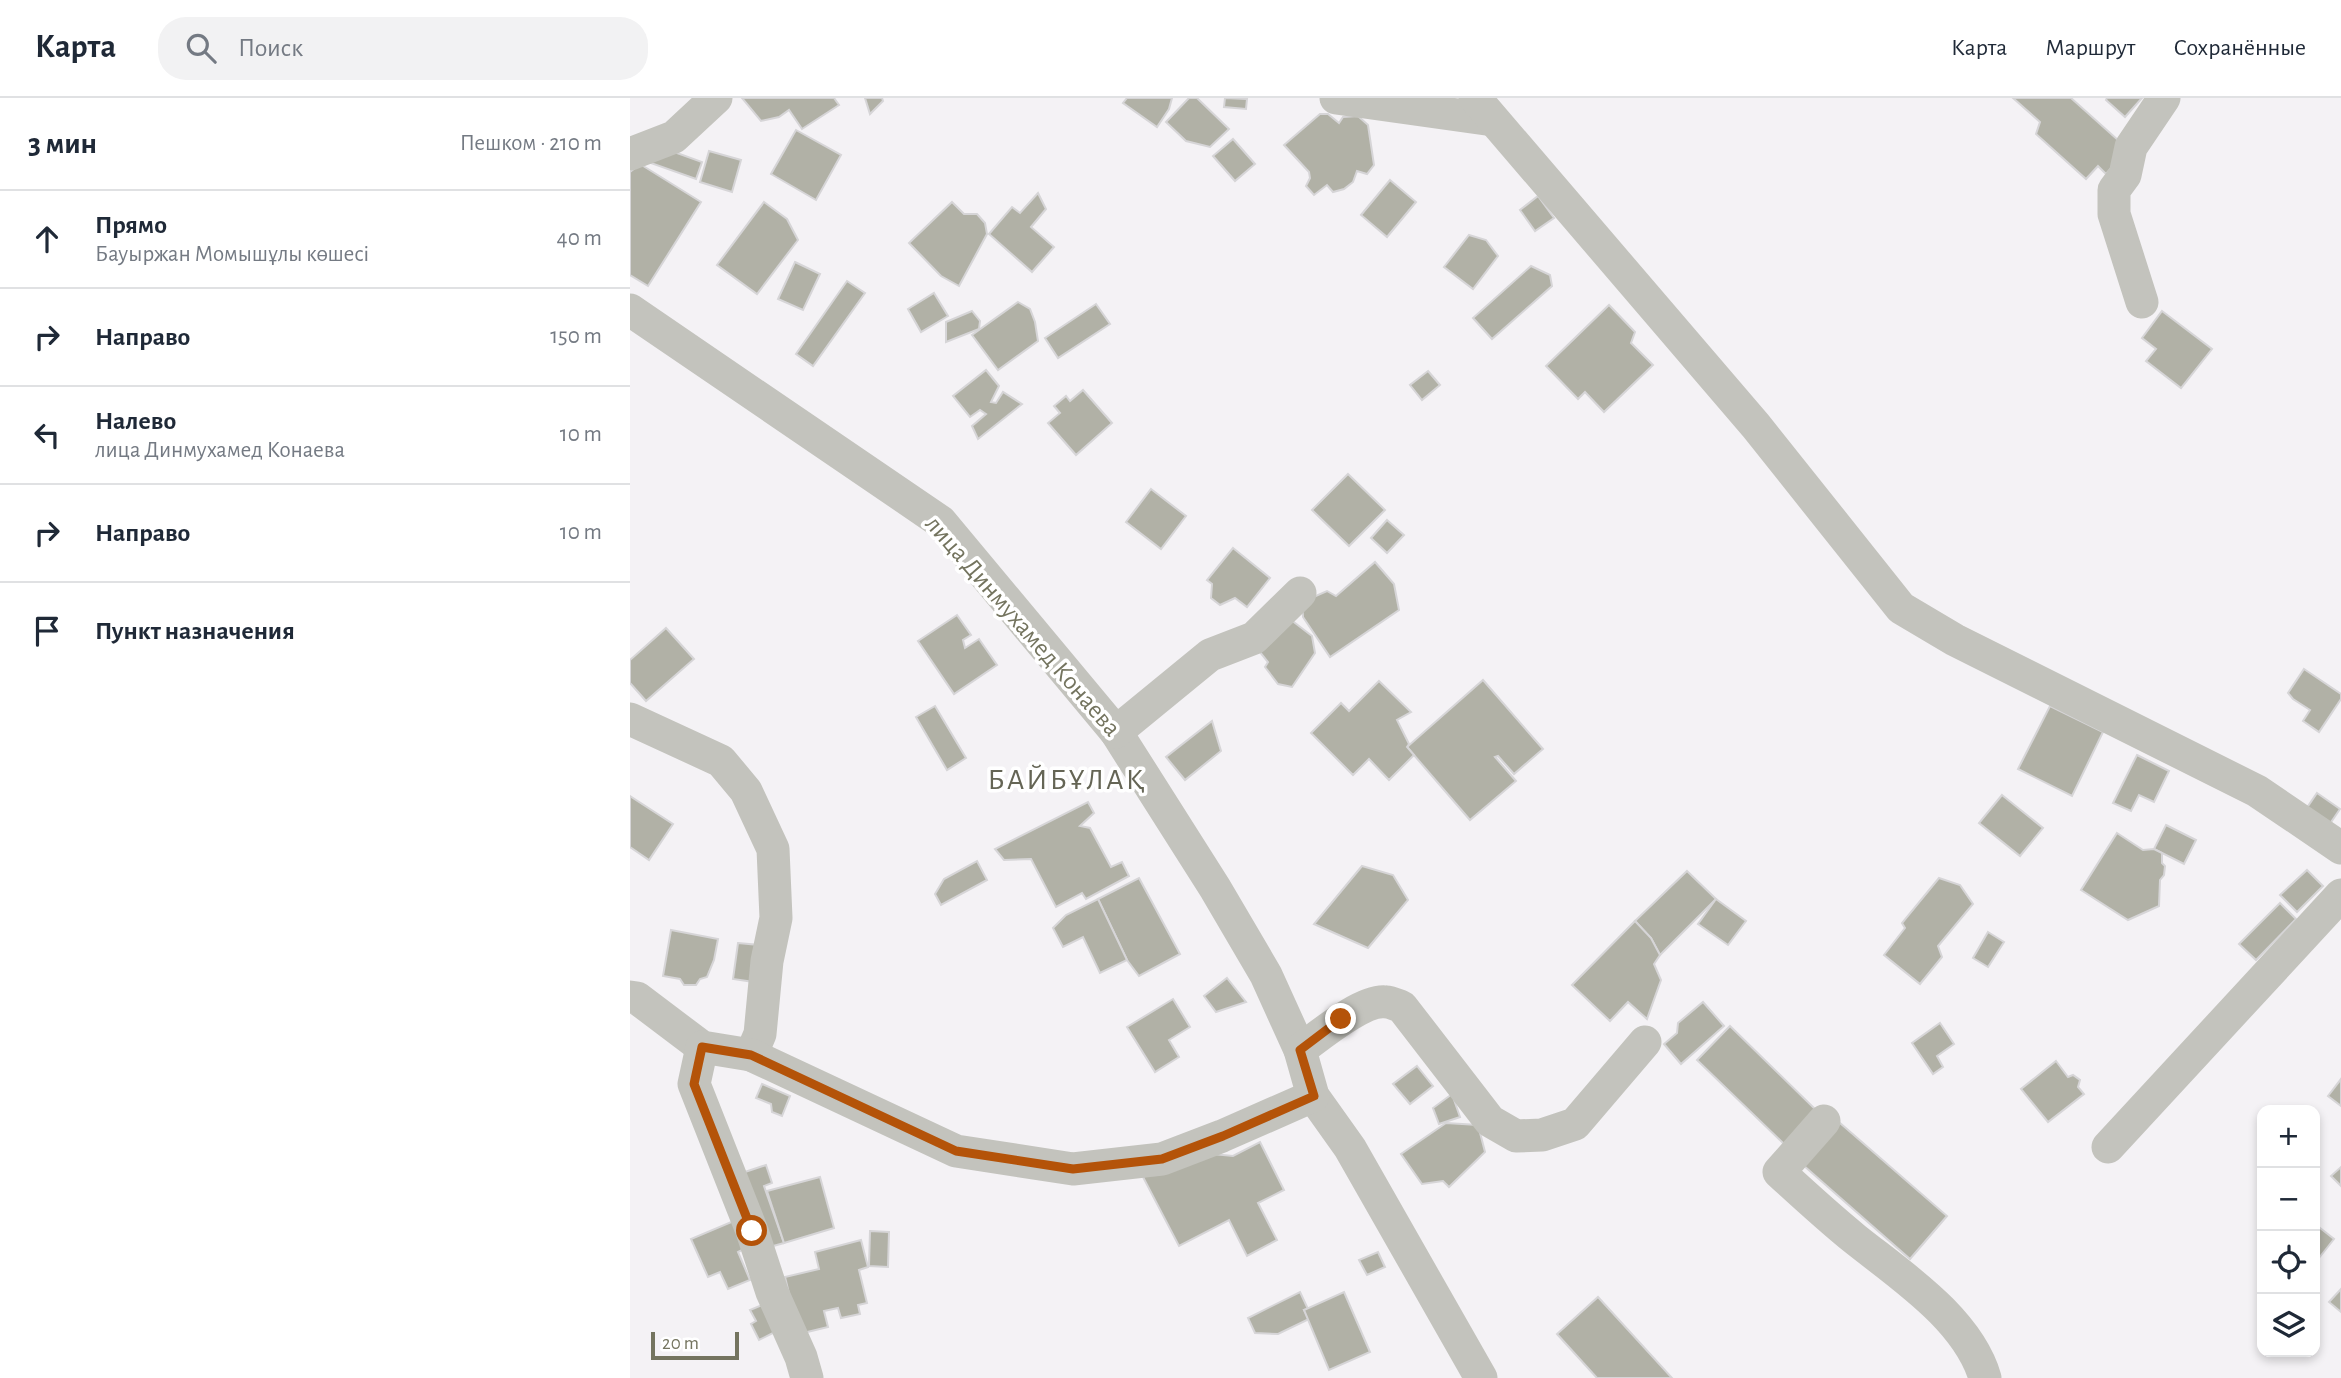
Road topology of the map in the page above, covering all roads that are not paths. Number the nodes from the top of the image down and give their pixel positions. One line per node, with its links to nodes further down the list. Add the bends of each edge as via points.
1 (716, 98): 5 (street, via 674,137)
2 (1336, 98): 4 (street)
3 (2164, 98): 6 (street, via 2131,147 2125,175 2114,190 2114,214)
4 (1484, 109): 11 (street, via 1756,426 1901,608 1955,640 2257,791)
5 (630, 154)
6 (2142, 302)
7 (630, 310): 10 (street, лица Динмухамед Конаева, via 941,522)
8 (1300, 593): 10 (street, via 1254,638 1210,655)
9 (630, 719): 17 (street, via 721,761 746,791 773,849 776,918 760,1034)
10 (1116, 732): 16 (street, лица Динмухамед Конаева, via 1228,909 1266,975)
11 (2341, 848)
12 (2341, 895): 20 (street)
13 (630, 998): 15 (street, via 637,998)
14 (1645, 1042): 16 (street, via 1575,1124 1542,1135 1516,1136 1490,1121 1402,1007 1385,1001 1361,1008)
15 (702, 1047): 17 (street); 21 (street, via 694,1084)
16 (1300, 1050): 18 (street, лица Динмухамед Конаева)
17 (751, 1055): 18 (street, via 956,1151 1073,1169 1162,1159)
18 (1314, 1096): 22 (street, лица Динмухамед Конаева, via 1350,1148)
19 (1824, 1121): 23 (street, via 1779,1172 1822,1212 1921,1289 1958,1330)
20 (2108, 1147)
21 (807, 1378)
22 (1481, 1378)
23 (1985, 1378)

